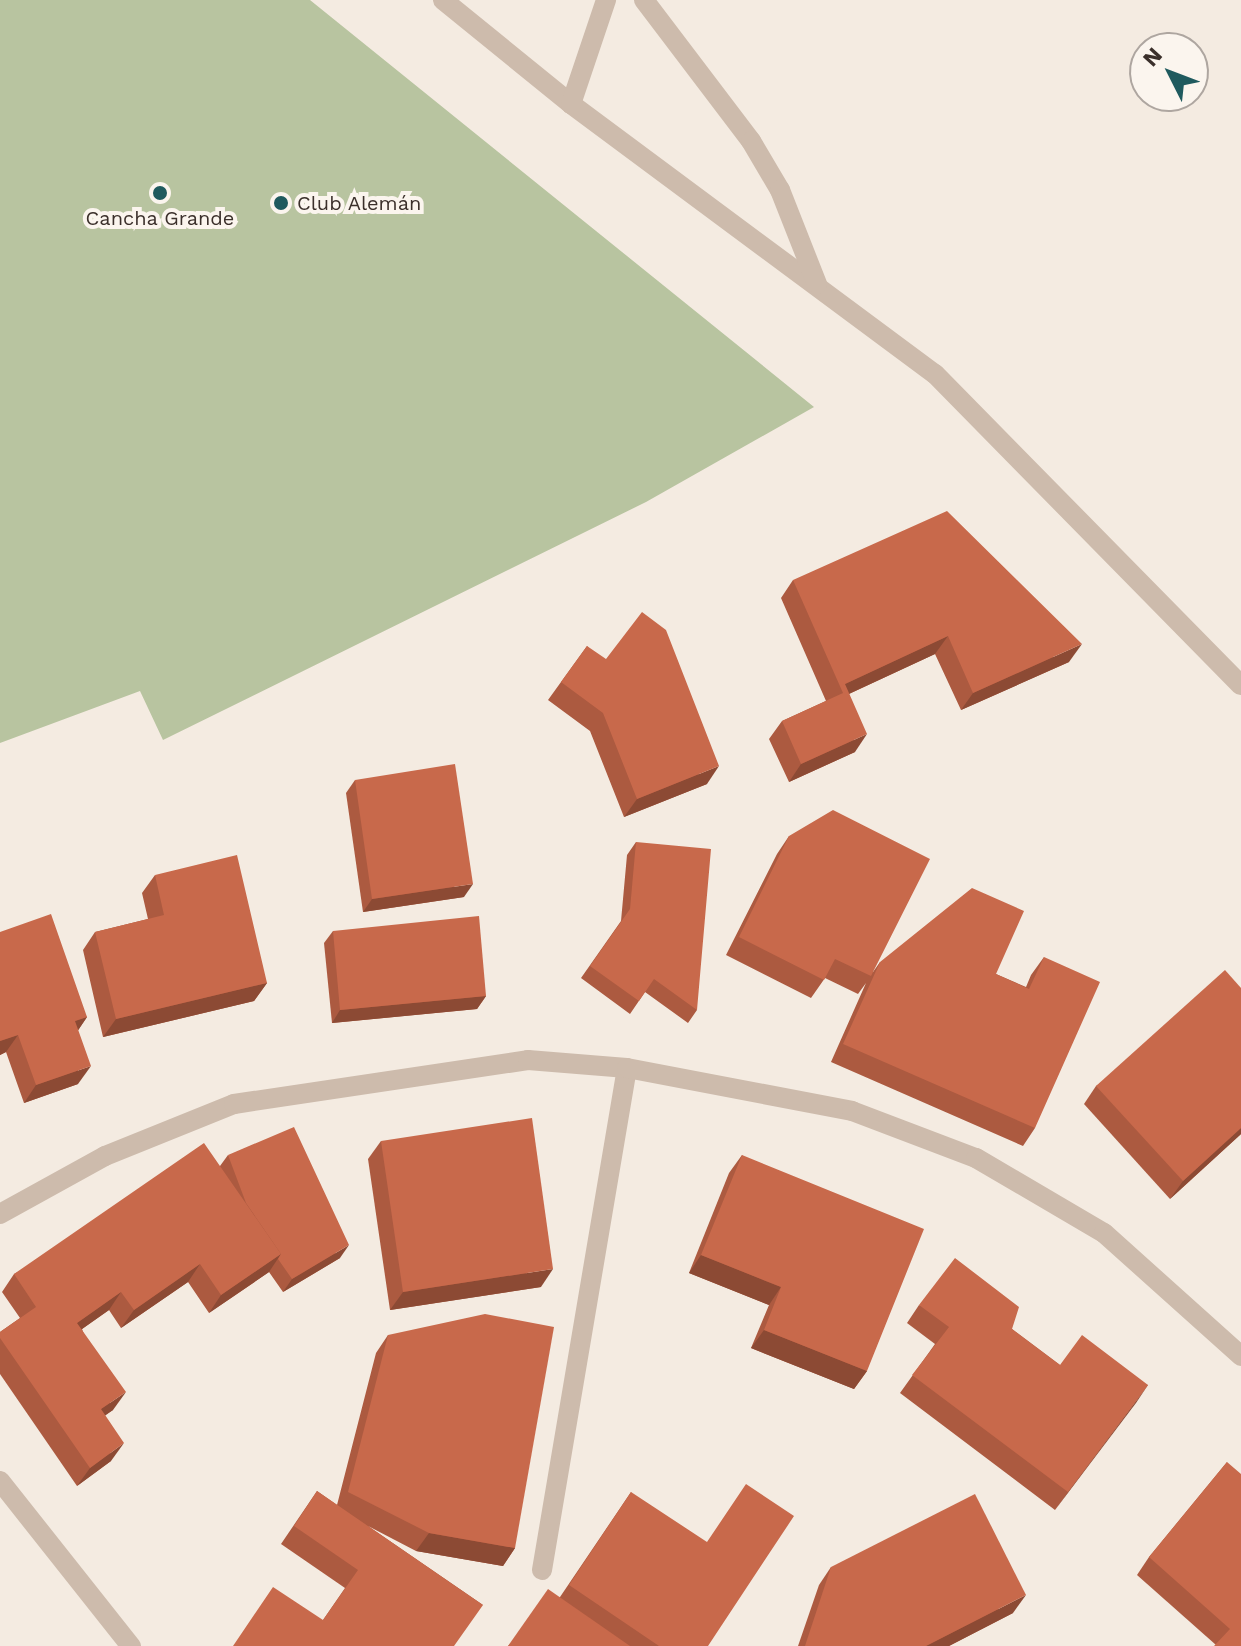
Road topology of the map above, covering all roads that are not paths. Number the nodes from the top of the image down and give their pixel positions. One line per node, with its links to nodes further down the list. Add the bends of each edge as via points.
1 (443, 0): 4 (street)
2 (606, 0): 4 (street)
3 (644, 0): 5 (street, via 707,77 766,165)
4 (571, 104): 5 (street)
5 (817, 284): 6 (street, via 935,374)
6 (1241, 685)
7 (627, 1068): 8 (street, via 528,1060 234,1104 105,1156); 9 (street, via 852,1111 976,1158 1104,1233); 11 (street)
8 (0, 1214)
9 (1241, 1356)
10 (0, 1481): 12 (street)
11 (542, 1570)
12 (131, 1646)

